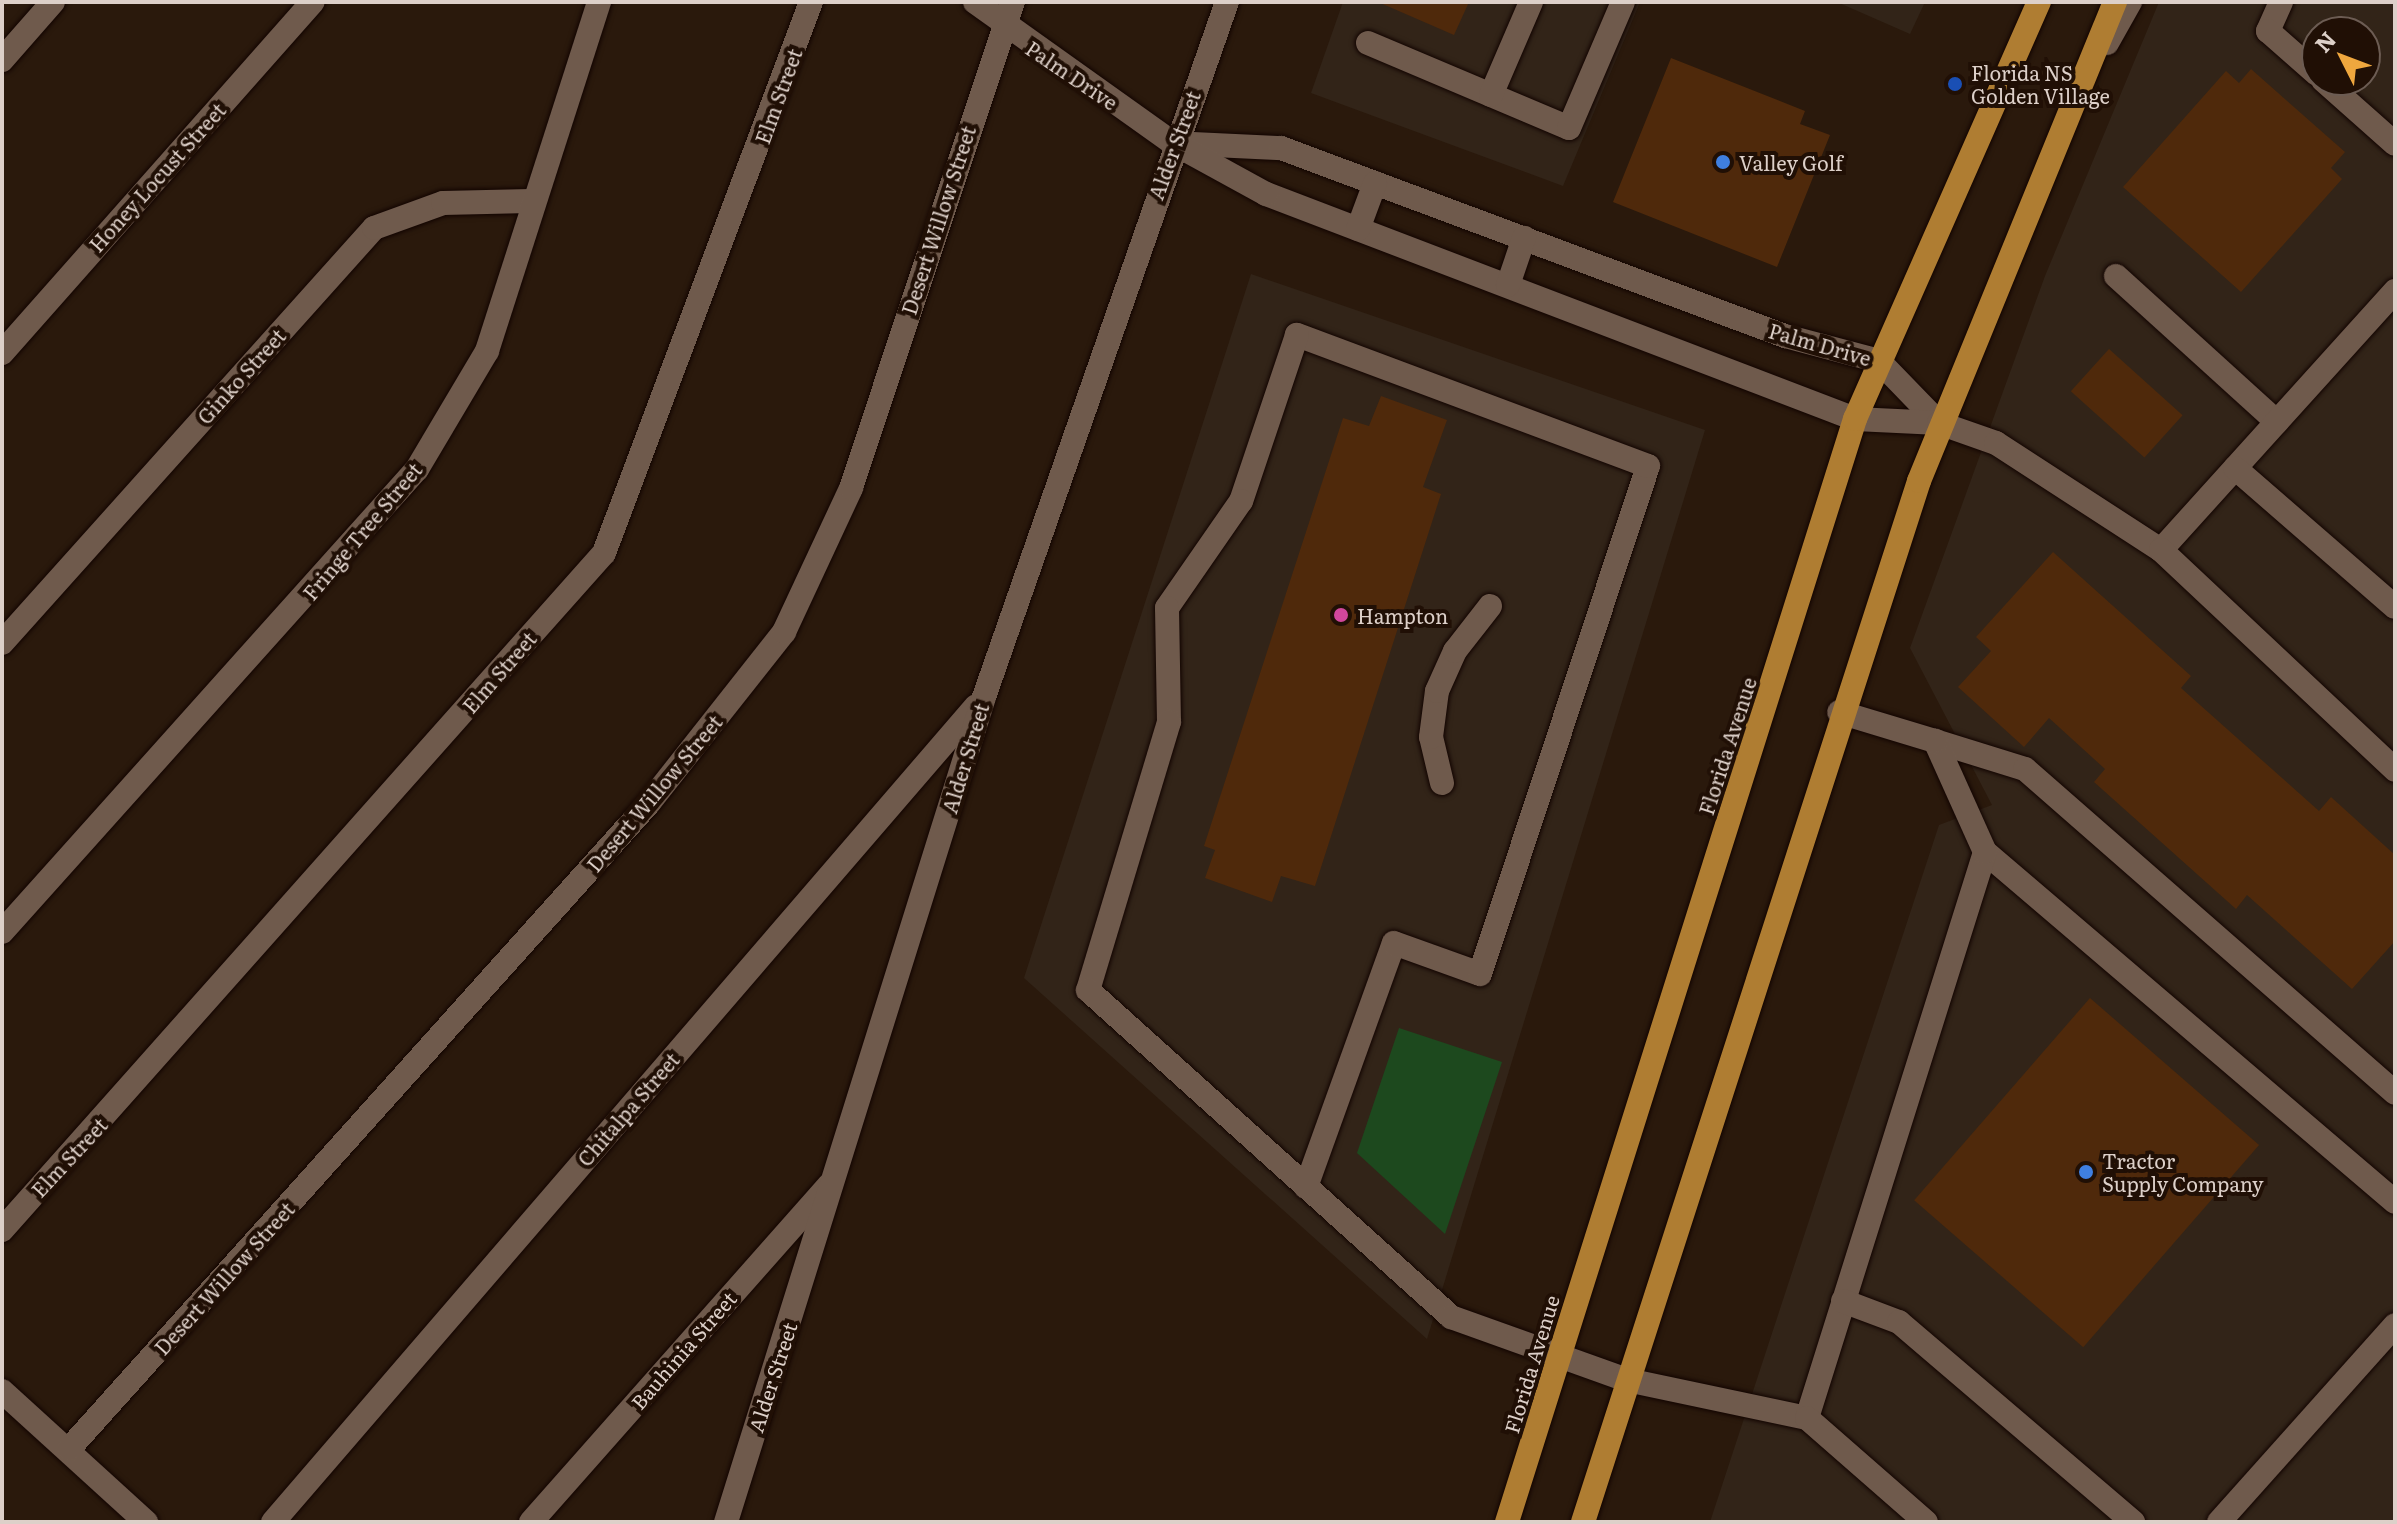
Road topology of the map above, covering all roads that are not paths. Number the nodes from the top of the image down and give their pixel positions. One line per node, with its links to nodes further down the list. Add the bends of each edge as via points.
1 (53, 2): 16 (street)
2 (313, 2): 30 (street, Honey Locust Street)
3 (599, 2): 24 (street, Fringe Tree Street)
4 (811, 2): 51 (street, Elm Street, via 604,553)
5 (975, 2): 14 (street, Palm Drive)
6 (1013, 2): 14 (street, Desert Willow Street)
7 (1227, 2): 21 (street, Alder Street)
8 (1531, 2): 18 (street)
9 (1623, 2): 18 (street, via 1569,128)
10 (2039, 2): 31 (highway, Florida Avenue)
11 (2115, 2): 20 (highway)
12 (2130, 2): 20 (street)
13 (2281, 2): 17 (street, via 2268,31)
14 (1002, 28): 21 (street, Palm Drive); 58 (street, Desert Willow Street, via 851,488 784,632 649,803)
15 (1368, 43): 18 (street)
16 (2, 60)
17 (2301, 60)
18 (1491, 95)
19 (2341, 96): 22 (street)
20 (2073, 104): 34 (highway)
21 (1173, 143): 23 (street, Palm Drive, via 1281,148); 25 (street, Palm Drive, via 1266,194); 40 (street, Alder Street)
22 (2395, 144)
23 (1375, 183): 25 (street); 26 (street, Palm Drive)
24 (530, 201): 39 (street, Ginko Street, via 443,203 374,228); 46 (street, Fringe Tree Street, via 487,351 417,469)
25 (1358, 229): 28 (street, Palm Drive)
26 (1524, 238): 28 (street); 31 (street, Palm Drive, via 1785,336)
27 (2116, 276): 33 (street)
28 (1508, 285): 32 (street, Palm Drive)
29 (2395, 291): 33 (street)
30 (2, 353)
31 (1879, 361): 32 (highway, Florida Avenue); 34 (street, Palm Drive)
32 (1855, 419): 34 (street, Palm Drive); 54 (highway, Florida Avenue)
33 (2277, 422): 35 (street)
34 (1939, 423): 36 (street, via 1996,443); 41 (highway)
35 (2235, 468): 36 (street); 38 (street)
36 (2161, 550): 43 (street)
37 (1490, 606): 44 (street, via 1455,651 1437,691 1431,737)
38 (2395, 607)
39 (2, 643)
40 (984, 697): 48 (street, Alder Street); 60 (street, Chitalpa Street)
41 (1839, 712): 42 (street); 55 (highway)
42 (1935, 741): 45 (street); 47 (street, via 2025,769)
43 (2395, 770)
44 (1442, 783)
45 (1985, 852): 50 (street); 52 (street)
46 (2, 932)
47 (2395, 1093)
48 (835, 1178): 61 (street, Bauhinia Street); 62 (street, Alder Street)
49 (1306, 1187): 49 (street, via 1088,990 1169,722 1167,608 1241,501 1297,335 1648,466 1480,974 1394,943); 54 (street, via 1451,1317)
50 (2395, 1202)
51 (2, 1230)
52 (1843, 1301): 57 (street); 66 (street, via 1899,1322)
53 (2395, 1325): 67 (street)
54 (1559, 1355): 55 (street); 63 (highway, Florida Avenue)
55 (1627, 1380): 57 (street); 64 (highway)
56 (2, 1391): 58 (street)
57 (1807, 1418): 65 (street)
58 (69, 1449): 59 (street)
59 (146, 1522)
60 (273, 1522)
61 (531, 1522)
62 (726, 1522)
63 (1507, 1522)
64 (1583, 1522)
65 (1926, 1522)
66 (2133, 1522)
67 (2219, 1522)

